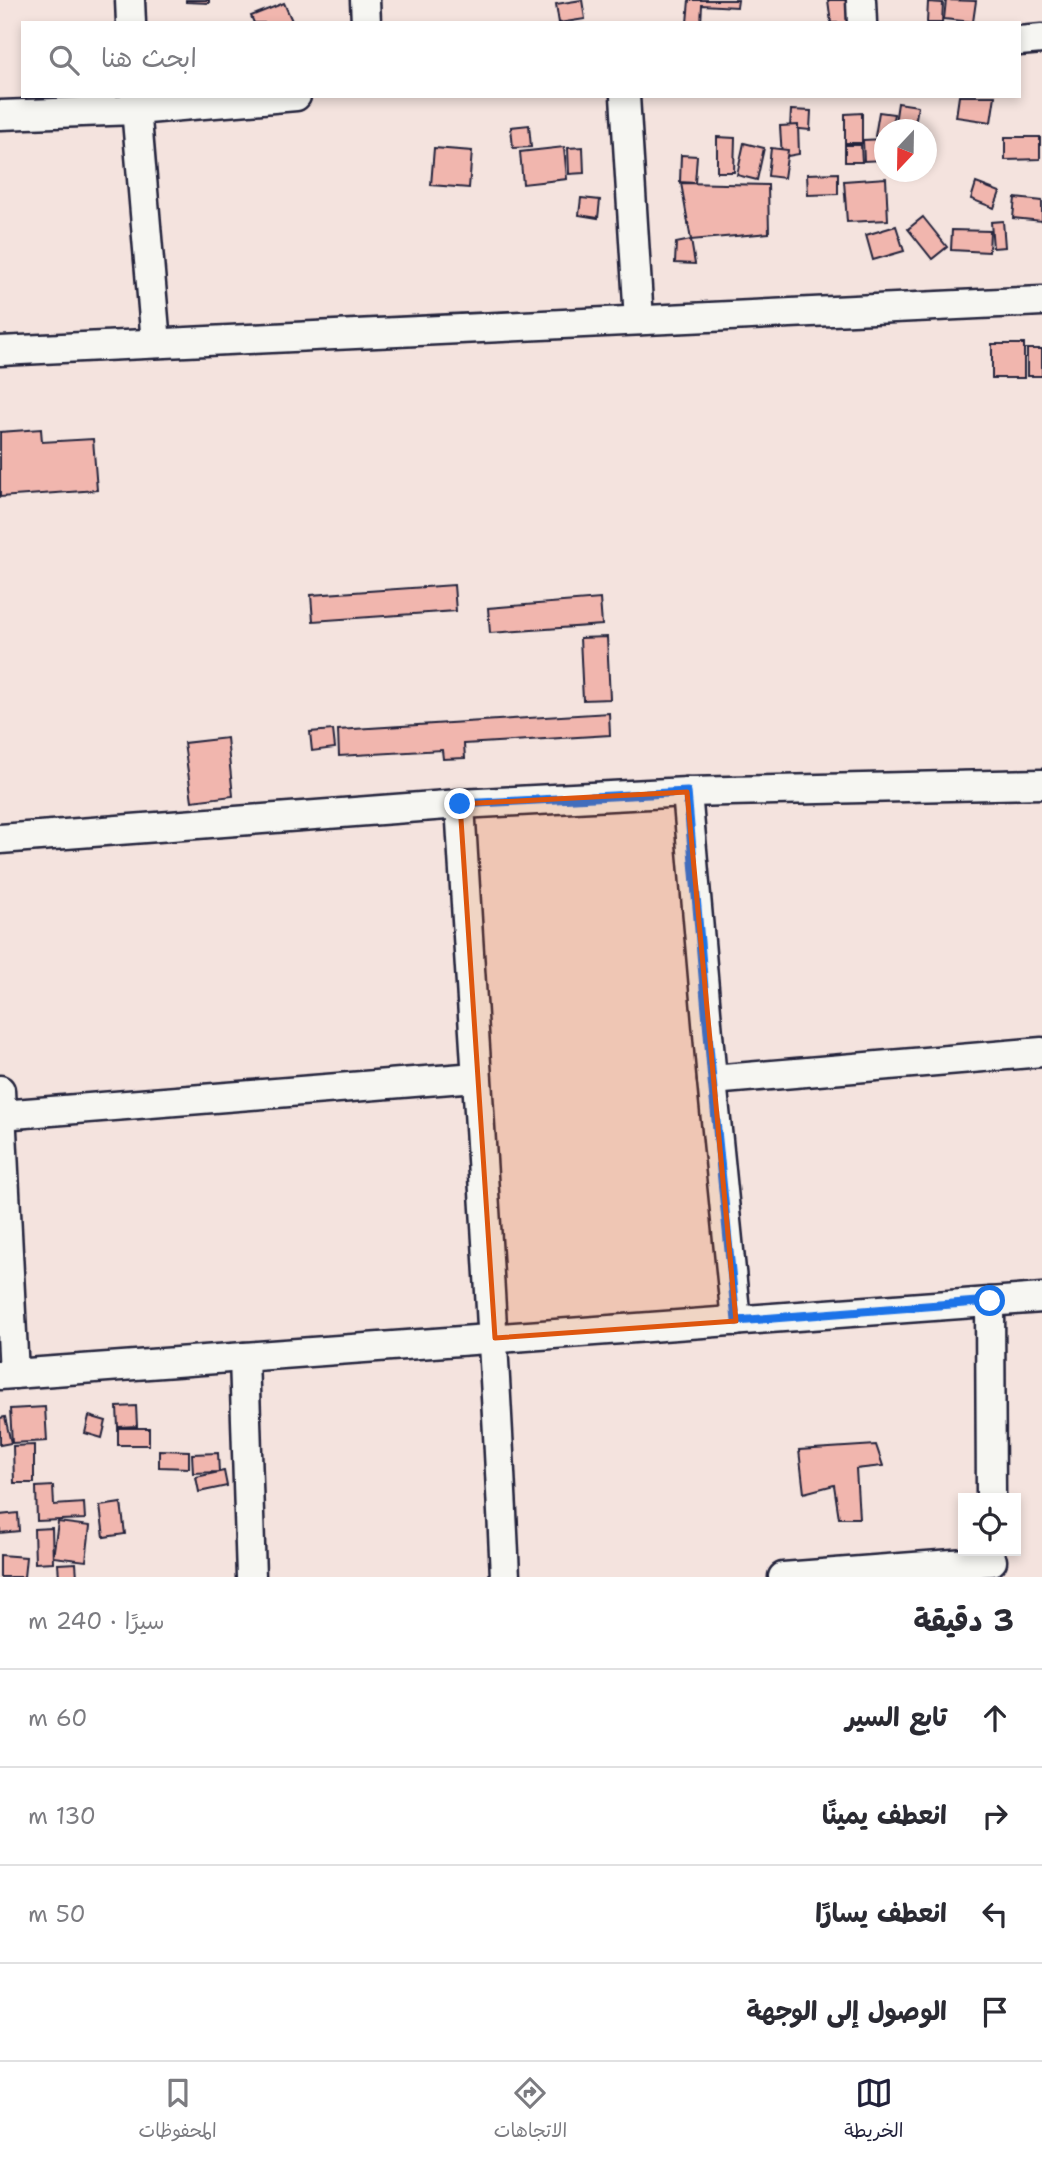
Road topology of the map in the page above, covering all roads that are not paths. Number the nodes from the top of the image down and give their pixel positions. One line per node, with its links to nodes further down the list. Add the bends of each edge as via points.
1 (130, 0): 4 (street)
2 (365, 0): 5 (street)
3 (861, 0): 6 (street)
4 (131, 21)
5 (366, 21)
6 (862, 21)
7 (1042, 39): 8 (street)
8 (1021, 41)
9 (250, 98): 11 (street)
10 (625, 98): 14 (street)
11 (136, 103): 12 (street); 15 (street)
12 (0, 115)
13 (1042, 301): 14 (street)
14 (639, 320): 15 (street)
15 (156, 343): 16 (street)
16 (0, 352)
17 (1042, 784): 18 (street)
18 (687, 792): 19 (street); 23 (street)
19 (460, 804): 20 (street); 22 (street)
20 (0, 839)
21 (1042, 1052): 23 (street)
22 (476, 1077): 25 (street); 29 (street)
23 (712, 1080): 28 (street)
24 (0, 1090): 25 (street)
25 (1, 1115): 31 (street)
26 (1042, 1298): 27 (street)
27 (990, 1301): 28 (street); 32 (street)
28 (736, 1321): 29 (street)
29 (495, 1338): 30 (street); 35 (street)
30 (244, 1357): 31 (street); 34 (street)
31 (7, 1375)
32 (991, 1493)
33 (992, 1563): 36 (street)
34 (251, 1577)
35 (505, 1577)
36 (783, 1577)

